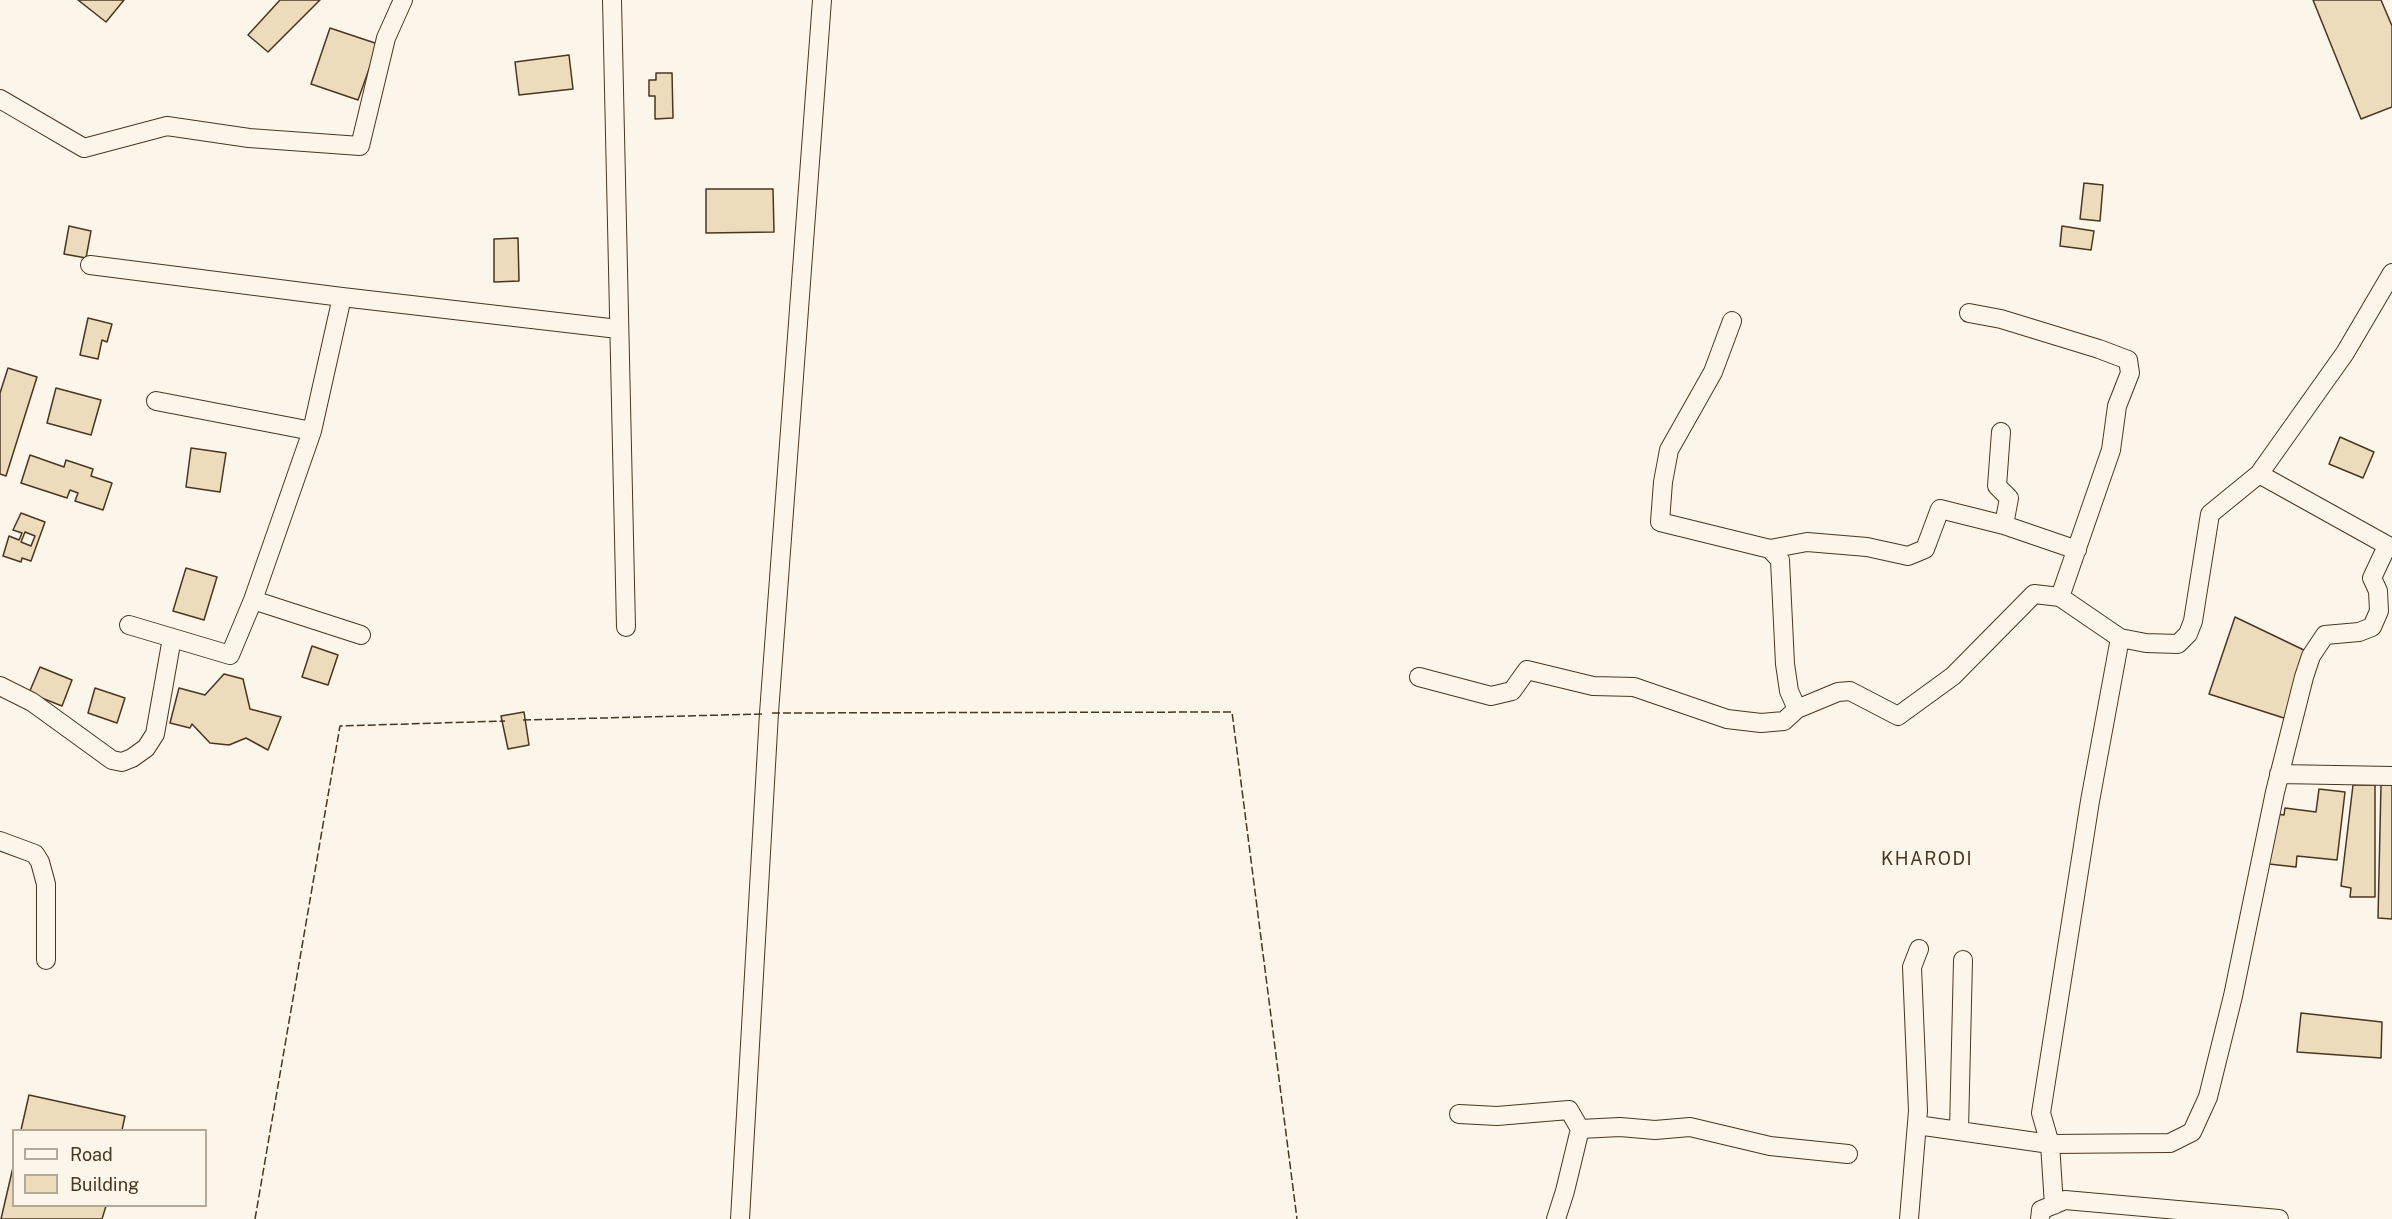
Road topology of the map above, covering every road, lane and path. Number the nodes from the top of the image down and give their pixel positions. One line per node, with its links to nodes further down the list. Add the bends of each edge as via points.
1 (403, 0): 4 (street, via 386,38 360,146 249,138 167,126 84,148)
2 (612, 0): 10 (street)
3 (822, 0): 42 (street, via 769,713)
4 (0, 99)
5 (90, 265): 7 (street)
6 (2392, 273): 14 (street, via 2345,353)
7 (342, 297): 10 (street); 12 (street)
8 (1969, 313): 18 (street, via 2001,319 2128,360 2130,373 2117,406 2111,450)
9 (1732, 321): 17 (street, via 1713,372 1669,450 1660,522)
10 (618, 329): 22 (street)
11 (156, 401): 12 (street)
12 (312, 431): 20 (street)
13 (2001, 432): 15 (street, via 1996,486 2009,498)
14 (2259, 474): 16 (street); 25 (street, via 2210,514 2188,634 2178,644)
15 (2004, 525): 17 (street, via 1940,509 1925,549 1908,556 1867,547 1807,542); 18 (street)
16 (2389, 547): 29 (street, via 2372,578 2378,591 2379,611 2372,627 2325,635 2311,656)
17 (1770, 549): 28 (street, via 1780,560 1785,664 1789,691)
18 (2077, 550): 19 (street)
19 (2060, 597): 25 (street); 28 (street, via 2034,594 1953,676 1898,717 1850,692 1838,692)
20 (254, 600): 23 (street); 24 (street, via 230,655)
21 (129, 625): 24 (street)
22 (626, 627)
23 (362, 635)
24 (172, 638): 27 (street, via 155,734 146,748 122,762 112,760 32,702)
25 (2120, 638): 39 (street, via 2041,1113)
26 (1419, 676): 28 (street, via 1491,696 1512,691 1527,670 1593,686 1634,687 1727,719 1761,723 1784,721)
27 (0, 686)
28 (1797, 709)
29 (2279, 774): 30 (street); 39 (street, via 2233,996 2208,1097 2192,1132 2170,1143)
30 (2392, 776)
31 (0, 841): 33 (street, via 35,854 40,862 46,884)
32 (1919, 949): 36 (street, via 1912,967)
33 (46, 960)
34 (1963, 960): 38 (street)
35 (1459, 1114): 37 (street, via 1497,1116 1569,1110)
36 (1917, 1125): 38 (street); 44 (street)
37 (1580, 1129): 40 (street, via 1690,1127 1770,1146); 43 (street)
38 (1959, 1130): 39 (street)
39 (2050, 1144): 41 (street)
40 (1848, 1154)
41 (2054, 1204): 45 (street, via 2041,1210); 46 (street, via 2065,1200)
42 (740, 1219)
43 (1556, 1219)
44 (1909, 1219)
45 (2040, 1219)
46 (2278, 1219)

